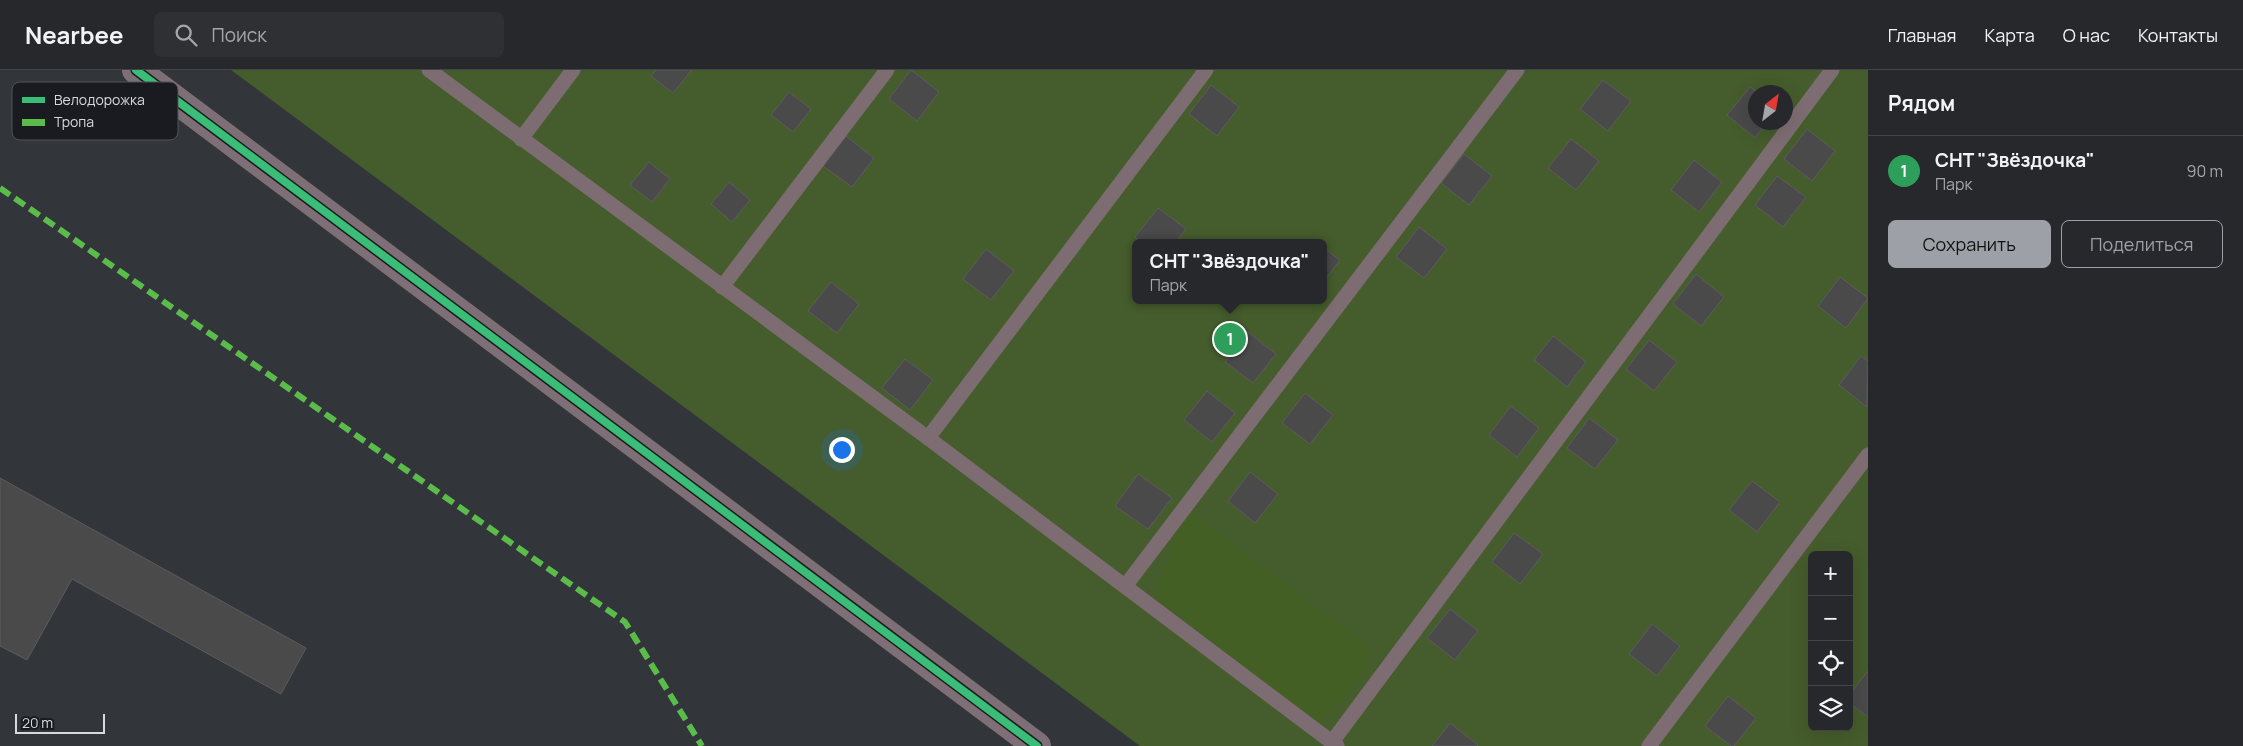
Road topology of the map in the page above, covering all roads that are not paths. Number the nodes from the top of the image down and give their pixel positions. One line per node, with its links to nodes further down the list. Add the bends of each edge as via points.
1 (136, 70): 8 (street)
2 (429, 70): 10 (lane)
3 (573, 70): 10 (lane)
4 (887, 70): 11 (lane)
5 (1206, 70): 12 (lane)
6 (1517, 70): 14 (lane)
7 (1832, 70): 15 (lane)
8 (152, 82)
9 (178, 102): 16 (street)
10 (521, 139): 11 (lane)
11 (722, 287): 12 (lane)
12 (928, 438): 14 (lane)
13 (1868, 455): 17 (lane)
14 (1126, 585): 15 (lane)
15 (1335, 744)
16 (1037, 746)
17 (1649, 746)

